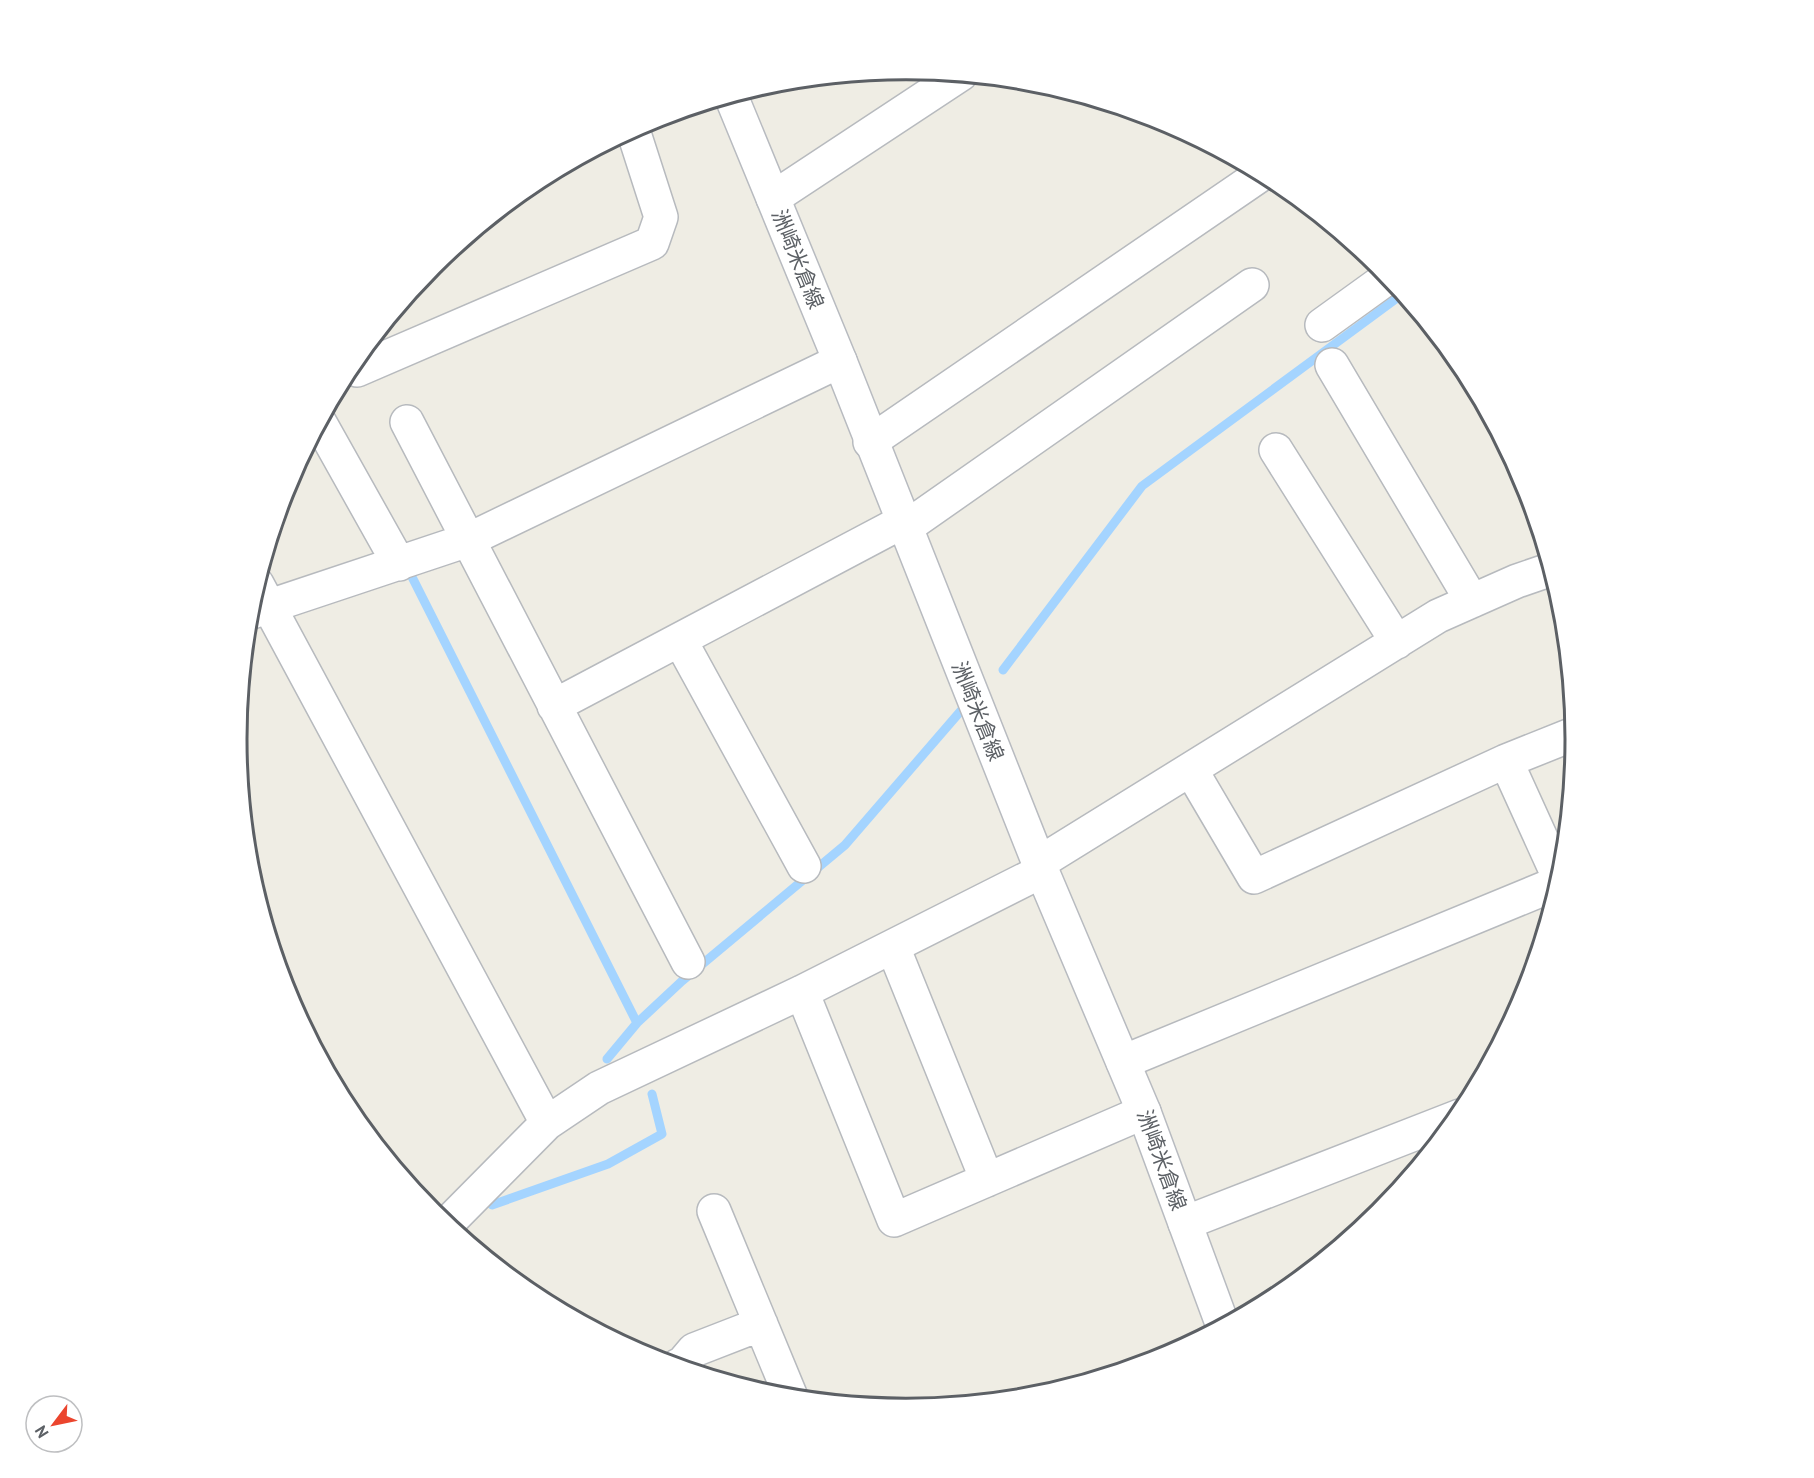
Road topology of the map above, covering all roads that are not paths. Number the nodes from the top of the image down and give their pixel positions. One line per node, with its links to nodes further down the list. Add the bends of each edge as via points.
1 (951, 81): 5 (street)
2 (734, 103): 5 (street, 洲崎米倉線)
3 (636, 139): 11 (street, via 661,217 652,243)
4 (1254, 179): 14 (street)
5 (773, 198): 9 (street, 洲崎米倉線)
6 (1382, 282): 8 (street)
7 (1252, 285): 16 (street)
8 (1322, 325)
9 (840, 362): 14 (street, 洲崎米倉線); 17 (street)
10 (1332, 365): 21 (street)
11 (363, 367)
12 (407, 422): 17 (street)
13 (324, 431): 18 (street)
14 (870, 442): 16 (street, 洲崎米倉線)
15 (1276, 450): 24 (street)
16 (904, 525): 23 (street); 30 (street, 洲崎米倉線)
17 (468, 540): 18 (street); 25 (street)
18 (399, 564): 20 (street)
19 (1545, 572): 21 (street)
20 (262, 600)
21 (1472, 602): 24 (street, via 1438,616)
22 (261, 606): 38 (street)
23 (680, 639): 25 (street); 29 (street)
24 (1397, 642): 28 (street)
25 (554, 706): 34 (street)
26 (1566, 737): 27 (street)
27 (1506, 761): 28 (street, via 1254,877); 31 (street)
28 (1191, 770): 30 (street)
29 (804, 866)
30 (1041, 867): 33 (street); 36 (street, 洲崎米倉線)
31 (1554, 867)
32 (1550, 887): 36 (street)
33 (893, 947): 35 (street); 40 (street)
34 (688, 962)
35 (802, 992): 38 (street, via 598,1088); 40 (street, via 894,1220)
36 (1123, 1062): 37 (street, 洲崎米倉線)
37 (1144, 1112): 40 (street); 43 (street, 洲崎米倉線)
38 (547, 1123): 42 (street)
39 (1442, 1123): 43 (street)
40 (987, 1179)
41 (714, 1211): 45 (street)
42 (454, 1217)
43 (1185, 1223): 44 (street, 洲崎米倉線)
44 (1220, 1319)
45 (761, 1324): 46 (street, via 694,1350); 47 (street)
46 (685, 1360)
47 (786, 1387)

